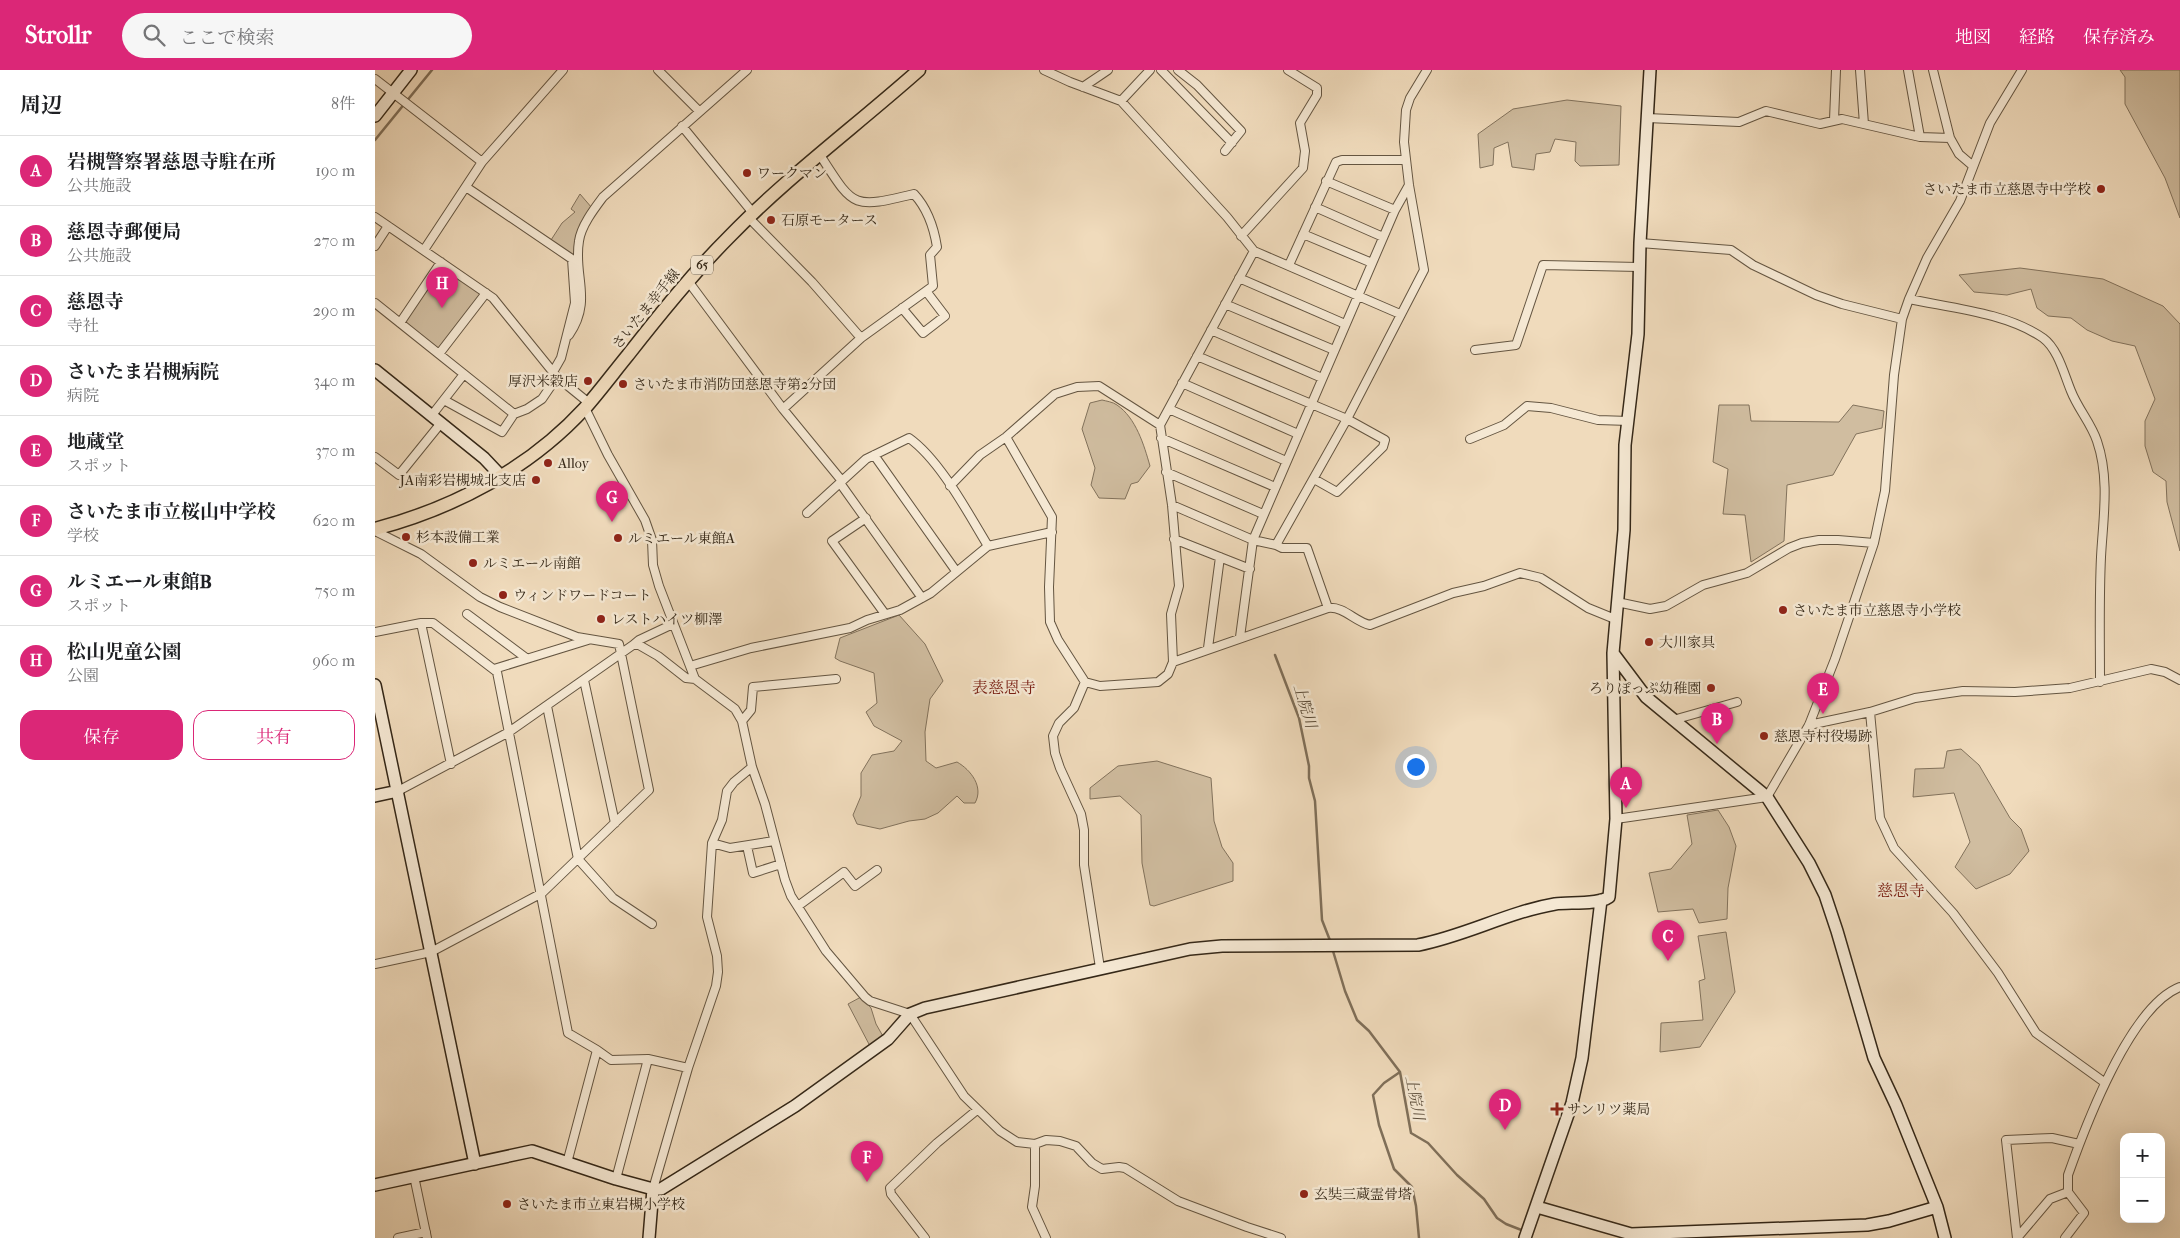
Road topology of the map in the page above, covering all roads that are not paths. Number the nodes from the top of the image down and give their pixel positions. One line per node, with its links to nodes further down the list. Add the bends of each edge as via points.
1 (411, 70): 21 (street)
2 (563, 70): 35 (street)
3 (658, 70): 23 (street)
4 (747, 70): 23 (street)
5 (919, 70): 33 (main road, さいたま幸手線 / 65)
6 (1045, 70): 20 (street)
7 (1109, 70): 20 (street)
8 (1150, 70): 22 (street)
9 (1161, 70): 31 (street)
10 (1178, 70): 31 (street, via 1241,131)
11 (1288, 70): 46 (street, via 1317,88 1317,95 1300,123 1305,151 1303,168)
12 (1427, 70): 34 (street, via 1406,110)
13 (1650, 70): 25 (street)
14 (1836, 70): 26 (street)
15 (1860, 70): 27 (street)
16 (1907, 70): 29 (street)
17 (1933, 70): 30 (street)
18 (2022, 70): 36 (street, via 1990,123)
19 (375, 79): 21 (street)
20 (1083, 87): 22 (street)
21 (392, 92): 24 (street); 35 (street)
22 (1121, 101): 46 (street)
23 (699, 111): 28 (street)
24 (375, 116)
25 (1647, 118): 26 (street, via 1739,122 1766,111 1821,124); 48 (street)
26 (1833, 120): 27 (street)
27 (1864, 124): 29 (street)
28 (682, 126): 42 (street); 70 (street, via 603,197 581,232 578,242 582,304 577,323)
29 (1920, 137): 30 (street)
30 (1950, 138): 36 (street, via 1959,154)
31 (1231, 143): 32 (street)
32 (1225, 151)
33 (820, 155): 42 (main road, さいたま幸手線 / 65); 58 (street, via 851,198 867,204 914,194 919,200 934,229 937,247 930,255 933,286)
34 (1406, 160): 37 (street, via 1342,160 1336,162); 38 (street)
35 (482, 162): 39 (street)
36 (1973, 166): 61 (street, via 1960,201 1927,258)
37 (1326, 181): 40 (street); 41 (street)
38 (1409, 185): 41 (street); 65 (street, via 1424,270)
39 (466, 187): 50 (street); 70 (street, via 572,259 575,304)
40 (1315, 208): 45 (street); 47 (street)
41 (1395, 210): 47 (street)
42 (750, 215): 57 (main road, さいたま幸手線 / 65); 71 (street)
43 (375, 217): 44 (street)
44 (388, 226): 49 (street); 50 (street)
45 (1303, 234): 53 (street); 54 (street)
46 (1241, 236): 51 (street)
47 (1383, 237): 53 (street)
48 (1639, 243): 55 (street); 66 (street, via 1731,250 1753,265 1816,295)
49 (375, 246)
50 (424, 250): 52 (street)
51 (1254, 250): 54 (street); 56 (street)
52 (441, 262): 59 (street); 67 (street)
53 (1372, 263): 60 (street)
54 (1289, 265): 60 (street)
55 (1639, 267): 73 (street, via 1543,265 1516,345); 89 (street, via 1638,334)
56 (1239, 278): 63 (street); 68 (street)
57 (688, 281): 83 (main road, さいたま幸手線 / 65); 84 (street)
58 (925, 291): 64 (street); 64 (street, via 945,316 923,333)
59 (487, 293): 74 (street); 78 (street)
60 (1358, 296): 65 (street); 68 (street)
61 (1909, 299): 66 (street); 143 (street, via 2001,319 2023,327 2052,347 2077,406 2097,441 2103,470)
62 (375, 303): 67 (street)
63 (1225, 304): 69 (street); 72 (street)
64 (902, 308): 71 (street)
65 (1400, 314): 88 (street)
66 (1903, 319): 113 (street, via 1894,375 1885,491)
67 (400, 322): 74 (street)
68 (1345, 324): 72 (street)
69 (1211, 330): 75 (street); 79 (street)
70 (569, 335): 78 (street)
71 (861, 338): 84 (street)
72 (1334, 350): 79 (street)
73 (1475, 350)
74 (439, 354): 77 (street)
75 (1197, 356): 80 (street); 82 (street)
76 (375, 370): 87 (street)
77 (464, 374): 81 (street); 86 (street)
78 (555, 374): 83 (street); 86 (street, via 537,403)
79 (1322, 378): 82 (street)
80 (1182, 383): 85 (street); 92 (street)
81 (444, 400): 86 (street, via 502,432); 87 (street)
82 (1310, 405): 88 (street); 92 (street)
83 (587, 406): 100 (main road, さいたま幸手線 / 65, via 545,444); 126 (street, via 608,455 645,520 652,540 653,566)
84 (783, 409): 102 (street)
85 (1169, 409): 91 (street); 98 (street)
86 (514, 414)
87 (432, 415): 90 (street)
88 (1347, 420): 101 (street); 101 (street, via 1382,438 1383,447 1337,492)
89 (1629, 421): 95 (street, via 1597,420 1551,408 1527,406 1504,425); 120 (street)
90 (441, 423): 97 (street, via 399,475); 100 (street)
91 (1160, 426): 93 (street, via 1099,386 1077,387 1055,394); 94 (street)
92 (1298, 434): 98 (street)
93 (1006, 437): 103 (street, via 980,455); 110 (street, via 1052,517)
94 (1161, 438): 99 (street); 104 (street)
95 (1470, 438)
96 (874, 455): 102 (street); 103 (street, via 909,438); 118 (street)
97 (375, 458)
98 (1286, 461): 104 (street)
99 (1166, 472): 105 (street); 107 (street)
100 (501, 476): 109 (main road, さいたま幸手線 / 65, via 451,504)
101 (1314, 478): 114 (street)
102 (841, 482): 106 (street); 108 (street)
103 (951, 486): 115 (street)
104 (1275, 487): 107 (street)
105 (1172, 505): 111 (street); 112 (street)
106 (807, 513)
107 (1263, 514): 112 (street)
108 (866, 518): 119 (street); 123 (street, via 832,541)
109 (375, 530): 129 (street, via 421,554 493,604)
110 (1052, 532): 115 (street); 142 (street, via 1050,622)
111 (1173, 539): 116 (street); 135 (street, via 1179,586 1171,614)
112 (1253, 540): 114 (street); 117 (street)
113 (1874, 543): 120 (street, via 1819,540 1802,543 1747,573 1703,585 1666,606 1650,609); 150 (street)
114 (1276, 545): 121 (street, via 1307,548)
115 (988, 546): 118 (street)
116 (1220, 557): 117 (street); 131 (street)
117 (1250, 569): 128 (street)
118 (956, 571): 119 (street)
119 (922, 598): 123 (street)
120 (1617, 602): 124 (street)
121 (1328, 608): 124 (street, via 1341,610 1370,625 1453,593 1520,573 1541,578 1589,608); 128 (street)
122 (467, 614): 134 (street)
123 (885, 614): 136 (street, via 850,628 751,648)
124 (1615, 619): 132 (street)
125 (421, 623): 127 (street); 137 (street, via 433,623); 152 (street)
126 (673, 624): 130 (street); 136 (street)
127 (375, 632)
128 (1240, 637): 131 (street)
129 (589, 640): 133 (street, via 619,644); 134 (street)
130 (633, 645): 133 (street); 138 (street, via 658,656 686,678)
131 (1208, 648): 135 (street)
132 (1613, 653): 148 (street, via 1646,697); 157 (street)
133 (621, 654): 140 (street); 158 (street, via 649,790)
134 (526, 658): 137 (street)
135 (1173, 662): 142 (street, via 1168,674 1158,682 1100,686)
136 (689, 666): 138 (street)
137 (494, 669): 151 (street)
138 (695, 679): 149 (street, via 735,709)
139 (836, 679): 149 (street, via 753,686 751,710)
140 (584, 680): 146 (street); 158 (street)
141 (2180, 680): 143 (street, via 2151,669)
142 (1085, 682): 171 (street, via 1074,708 1059,723 1053,736 1055,753 1081,814 1084,865)
143 (2100, 682): 147 (street, via 2015,692 1963,691 1915,698)
144 (375, 685): 154 (street)
145 (1737, 702): 148 (street)
146 (547, 706): 151 (street); 162 (street)
147 (1870, 712): 150 (street); 177 (street, via 1880,818 1894,848 1953,913 1998,973 2036,1033)
148 (1673, 720): 156 (street)
149 (742, 721): 153 (street)
150 (1809, 725): 156 (street)
151 (509, 732): 152 (street); 165 (street)
152 (451, 764): 154 (street)
153 (752, 767): 159 (street); 160 (street, via 727,790 722,820)
154 (398, 791): 155 (street); 169 (street)
155 (375, 796)
156 (1767, 797): 157 (street); 189 (street, via 1809,863 1825,895 1874,1058)
157 (1616, 819): 166 (street, via 1609,897)
158 (615, 822): 162 (street)
159 (774, 841): 161 (street); 163 (street)
160 (712, 844): 161 (street, via 730,848); 176 (street, via 707,917 718,972)
161 (747, 846): 163 (street, via 753,873)
162 (578, 859): 165 (street); 168 (street, via 613,898)
163 (781, 864): 167 (street)
164 (877, 870): 167 (street, via 855,886 844,872)
165 (542, 893): 169 (street); 174 (street, via 568,1033)
166 (1601, 900): 171 (street, via 1537,908 1444,940 1417,945 1222,946 1190,949); 188 (street, via 1582,1058 1572,1103)
167 (798, 906): 173 (street, via 827,951 865,997)
168 (652, 924)
169 (431, 952): 170 (street); 182 (street)
170 (375, 964)
171 (1100, 968): 173 (street)
172 (2180, 987): 177 (street, via 2164,997 2142,1021)
173 (910, 1014): 178 (street, via 964,1096); 186 (street, via 888,1039 795,1106 661,1189)
174 (597, 1050): 175 (street, via 611,1060); 181 (street)
175 (648, 1059): 176 (street); 184 (street)
176 (688, 1068): 186 (street)
177 (2104, 1082): 180 (street)
178 (977, 1110): 179 (street, via 1000,1132 1017,1142); 193 (street, via 891,1188 891,1194)
179 (1035, 1144): 194 (street, via 1032,1207); 195 (street, via 1046,1140 1076,1146 1101,1169 1125,1168 1178,1201)
180 (2079, 1144): 187 (street, via 2068,1175); 198 (street, via 2052,1138 2006,1140)
181 (567, 1163): 182 (street, via 532,1151); 184 (street)
182 (475, 1164): 183 (street)
183 (414, 1176): 185 (street); 190 (street)
184 (616, 1179): 186 (street)
185 (375, 1185)
186 (653, 1189): 192 (street)
187 (2068, 1192): 198 (street, via 2050,1199); 199 (street, via 2084,1214)
188 (1537, 1207): 189 (street, via 1631,1234 1867,1225); 196 (street)
189 (1937, 1207): 197 (street)
190 (427, 1235): 191 (street)
191 (398, 1238)
192 (649, 1238)
193 (925, 1238)
194 (1046, 1238)
195 (1281, 1238)
196 (1525, 1238)
197 (1945, 1238)
198 (2017, 1238)
199 (2065, 1238)

